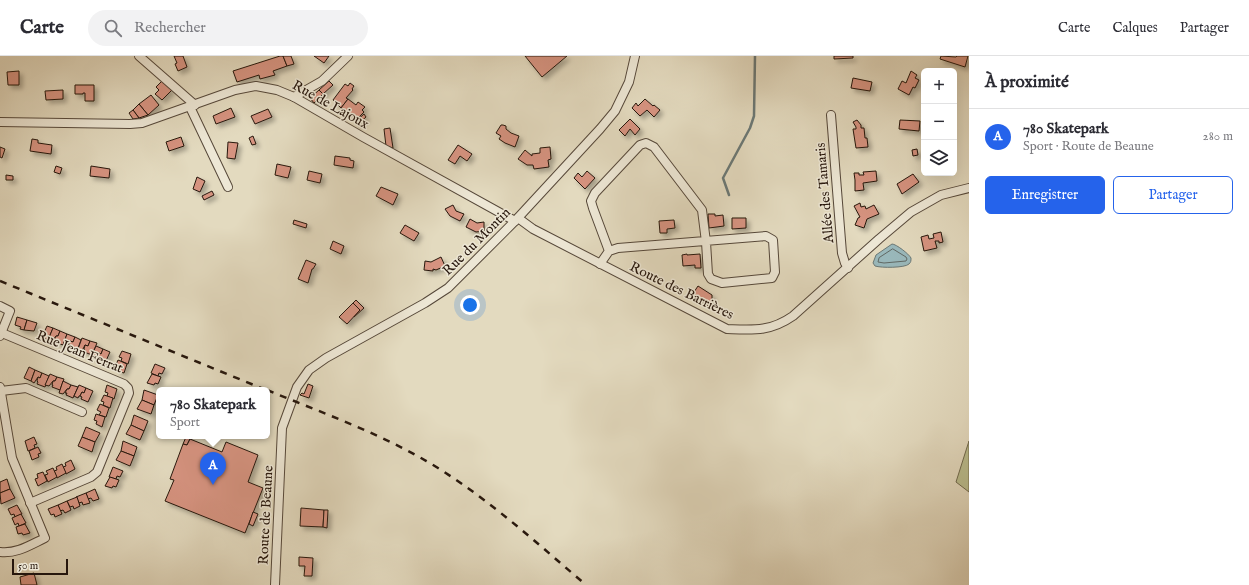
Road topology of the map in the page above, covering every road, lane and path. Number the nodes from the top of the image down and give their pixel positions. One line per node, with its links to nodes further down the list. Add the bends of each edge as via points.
1 (139, 56): 5 (street)
2 (348, 56): 4 (street, via 322,81)
3 (635, 56): 10 (street, Rue du Montin, via 629,82 615,111)
4 (294, 97): 5 (street, Rue de Lajoux, via 256,86 235,90); 10 (street, Rue de Lajoux, via 370,141)
5 (193, 106): 7 (street, Rue de Lajoux, via 142,123 130,124); 8 (street)
6 (831, 115): 14 (street, Allée des Tamaris, via 842,254)
7 (0, 122)
8 (228, 187)
9 (969, 188): 14 (street, Route des Barrières, via 941,195 911,212)
10 (517, 219): 13 (street, Route des Barrières); 18 (street, Rue du Montin, via 448,288 309,370 297,387)
11 (706, 242): 11 (street, via 766,236 772,240 775,272 772,278 722,283 711,279 708,274); 12 (street, via 618,248); 12 (street, via 702,210 654,147 646,143 640,145 595,193 591,201)
12 (609, 252): 13 (street)
13 (600, 264): 14 (street, Route des Barrières, via 727,329 754,330 780,325)
14 (848, 268)
15 (0, 306): 16 (street, via 10,311)
16 (1, 335): 20 (street, Rue Jean Ferrat, via 124,384 129,393 97,472 91,477)
17 (0, 389): 19 (street, via 26,388); 20 (street, via 12,458)
18 (292, 400): 22 (street, Route de Beaune, via 282,428)
19 (82, 412)
20 (30, 503): 21 (street, via 45,538 16,552)
21 (2, 554)
22 (275, 585)

